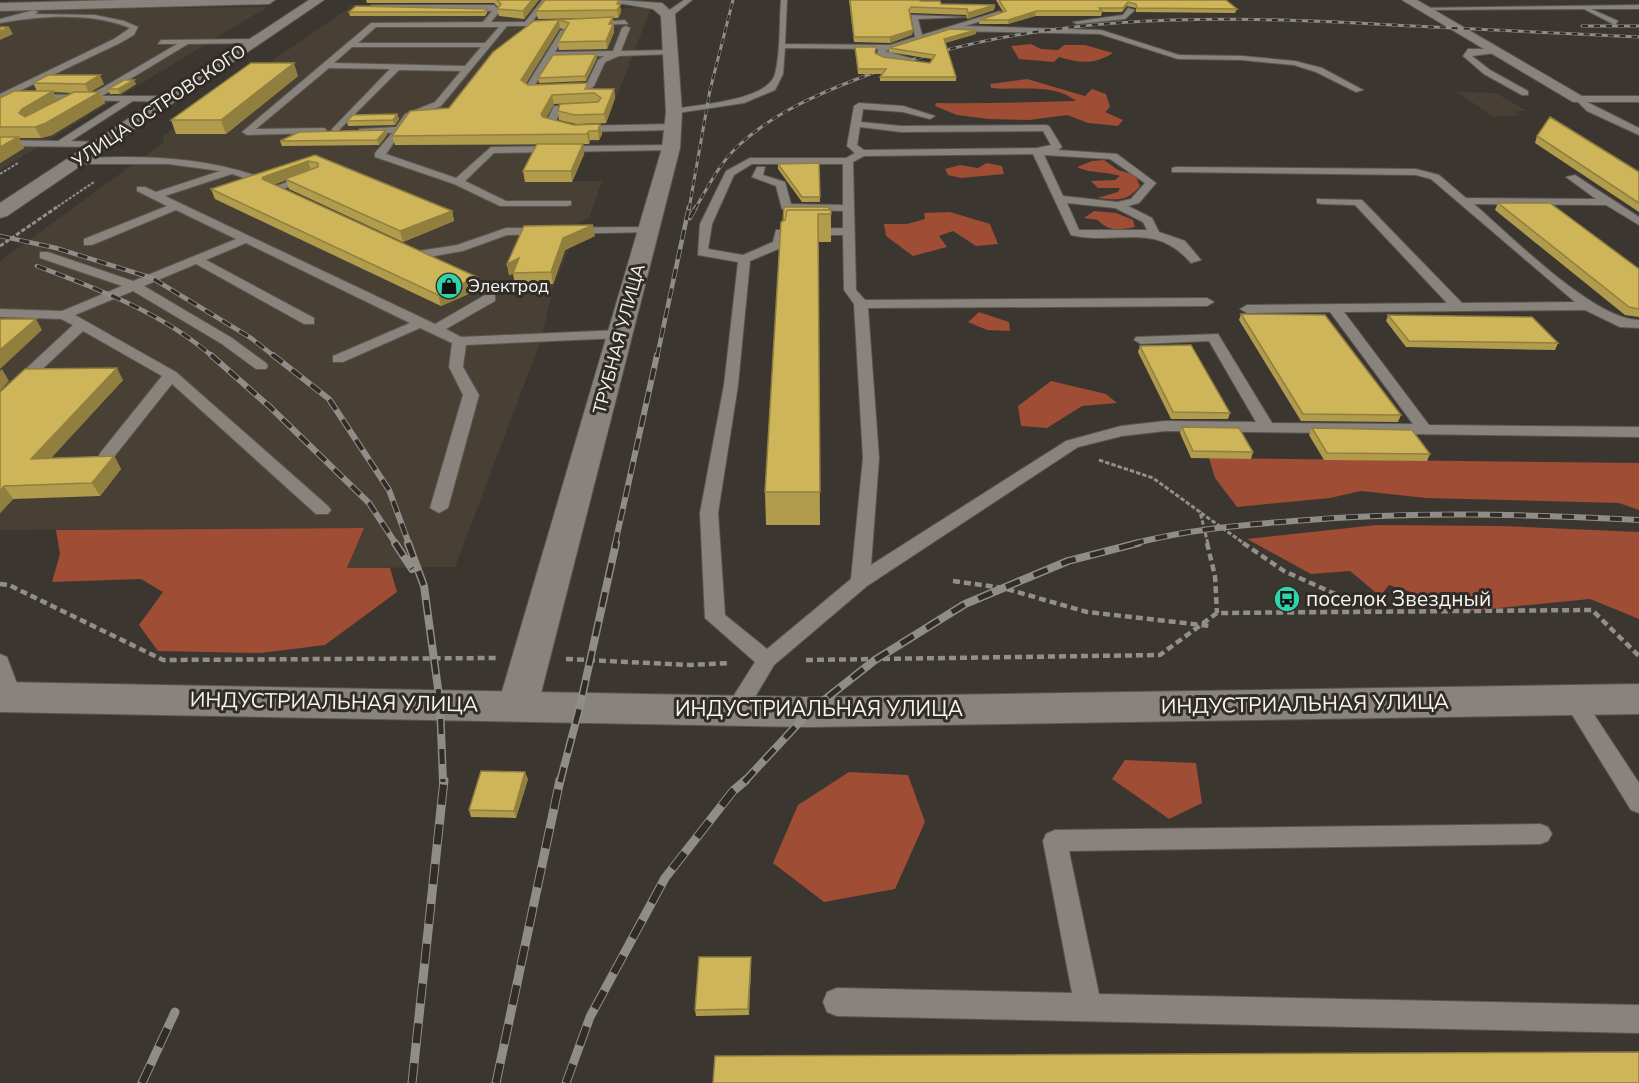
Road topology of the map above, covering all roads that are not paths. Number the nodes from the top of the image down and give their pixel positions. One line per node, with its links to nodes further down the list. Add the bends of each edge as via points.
1 (269, 0): 11 (street)
2 (318, 0): 42 (street, УЛИЦА ОСТРОВСКОГО)
3 (546, 0): 36 (lane)
4 (623, 0): 15 (street, ТРУБНАЯ УЛИЦА)
5 (784, 0): 46 (lane)
6 (1446, 0): 21 (lane)
7 (1529, 0): 22 (lane)
8 (1564, 0): 18 (lane)
9 (1597, 0): 19 (lane)
10 (186, 1): 11 (street); 12 (street)
11 (225, 1)
12 (155, 2): 13 (street)
13 (44, 3): 24 (street)
14 (1414, 4): 21 (lane); 48 (street)
15 (670, 5): 49 (street, ТРУБНАЯ УЛИЦА)
16 (0, 7): 24 (street)
17 (370, 7): 34 (lane, via 494,7 496,11)
18 (1581, 7): 19 (lane); 22 (lane); 32 (lane)
19 (1614, 7): 20 (lane); 29 (lane)
20 (1639, 7)
21 (1460, 8): 22 (lane); 26 (lane, via 1468,14)
22 (1545, 8): 27 (lane)
23 (1131, 10): 37 (lane, via 1125,17)
24 (26, 12): 30 (lane); 58 (lane, via 134,27 117,41 1,97)
25 (1000, 13): 28 (lane)
26 (1505, 14)
27 (1562, 16)
28 (984, 17): 38 (lane); 40 (lane, via 914,17)
29 (1639, 18)
30 (0, 21)
31 (581, 23): 50 (lane, via 626,25)
32 (1615, 23)
33 (570, 24): 36 (lane)
34 (485, 25): 35 (lane); 44 (lane, via 374,25)
35 (504, 25): 36 (lane); 45 (lane)
36 (526, 25)
37 (988, 28): 38 (lane); 56 (lane, via 1101,32 1178,57 1295,63)
38 (943, 29): 40 (lane)
39 (564, 32): 51 (lane)
40 (919, 38): 47 (lane)
41 (188, 41): 42 (lane); 43 (lane); 59 (lane)
42 (256, 41): 61 (street, УЛИЦА ОСТРОВСКОГО)
43 (161, 42)
44 (351, 45): 45 (lane); 53 (lane)
45 (488, 45): 55 (lane)
46 (781, 46): 47 (lane); 68 (lane, via 779,74 772,88)
47 (891, 46): 52 (lane, via 880,54)
48 (1495, 51): 57 (lane, via 1471,51 1467,56); 62 (street)
49 (671, 52): 50 (lane); 68 (street, ТРУБНАЯ УЛИЦА)
50 (616, 54): 51 (lane); 51 (lane, via 602,60 590,86 529,88)
51 (549, 55)
52 (921, 62)
53 (327, 65): 54 (lane); 70 (lane, via 247,132)
54 (398, 67): 55 (lane); 70 (lane)
55 (467, 69): 69 (lane, via 438,104 408,116)
56 (1359, 90)
57 (1525, 93)
58 (77, 98): 59 (lane); 64 (lane)
59 (92, 98): 60 (lane)
60 (132, 98): 61 (lane); 75 (lane)
61 (169, 99): 76 (street, УЛИЦА ОСТРОВСКОГО)
62 (1579, 99): 63 (lane); 73 (lane, via 1590,109)
63 (1639, 99)
64 (59, 108)
65 (595, 108): 68 (lane, via 557,108 550,123 576,129)
66 (930, 116): 67 (lane, via 903,109 859,106)
67 (856, 124): 77 (lane, via 901,129 1046,128 1058,147); 78 (lane, via 852,146)
68 (673, 129): 87 (lane, via 491,150); 101 (street, ТРУБНАЯ УЛИЦА)
69 (399, 130): 72 (lane); 87 (lane, via 378,154)
70 (335, 131): 71 (lane)
71 (346, 131)
72 (356, 131)
73 (1639, 132)
74 (0, 142): 75 (lane)
75 (60, 144): 76 (lane)
76 (100, 145): 79 (street, УЛИЦА ОСТРОВСКОГО)
77 (1037, 151): 78 (lane); 90 (lane); 96 (lane, via 1113,156 1150,183 1135,201)
78 (862, 153): 80 (lane)
79 (76, 161): 82 (lane, via 197,162); 99 (street, УЛИЦА ОСТРОВСКОГО)
80 (848, 161): 98 (lane); 108 (lane, via 750,161 730,173 706,224 702,252)
81 (761, 169): 98 (lane, via 757,177 781,184 786,207)
82 (235, 170): 86 (lane); 89 (lane)
83 (1176, 170): 92 (lane, via 1416,171 1436,177)
84 (316, 175): 94 (lane, via 273,189)
85 (1571, 177): 93 (lane)
86 (256, 179)
87 (458, 182): 95 (lane, via 504,204)
88 (141, 189): 89 (lane)
89 (156, 196): 97 (lane)
90 (1059, 199): 96 (lane); 103 (lane, via 1075,233)
91 (1321, 201): 116 (lane, via 1358,202)
92 (1464, 201): 93 (lane); 115 (lane)
93 (1609, 202): 100 (lane)
94 (303, 203)
95 (567, 203)
96 (1117, 205): 103 (lane, via 1148,220)
97 (177, 206): 104 (lane); 105 (lane)
98 (848, 208): 102 (lane)
99 (0, 212)
100 (1639, 222)
101 (648, 230): 106 (lane, via 506,232 459,248 417,255); 126 (street, ТРУБНАЯ УЛИЦА)
102 (848, 231): 108 (lane, via 780,232 779,244); 114 (lane, via 850,290)
103 (1154, 234): 110 (lane, via 1181,244)
104 (246, 239): 109 (lane); 122 (lane)
105 (88, 242)
106 (396, 246)
107 (44, 255): 111 (lane)
108 (744, 259): 140 (lane, via 731,385 709,513 715,618)
109 (197, 260): 111 (lane); 121 (lane)
110 (1195, 260)
111 (134, 286): 120 (lane); 130 (lane, via 227,341)
112 (490, 298): 125 (lane)
113 (1207, 302): 114 (lane)
114 (861, 304): 139 (lane, via 872,458)
115 (1587, 306): 116 (lane); 123 (lane, via 1625,324)
116 (1458, 307): 117 (lane)
117 (1334, 308): 118 (lane); 134 (lane)
118 (1247, 309)
119 (0, 313): 120 (lane)
120 (64, 315): 124 (lane)
121 (309, 321)
122 (420, 323): 125 (lane); 129 (lane)
123 (1639, 324)
124 (81, 325): 131 (lane); 132 (lane)
125 (435, 330): 128 (lane)
126 (620, 334): 128 (lane); 144 (street, ТРУБНАЯ УЛИЦА)
127 (1141, 340): 133 (lane, via 1213,337)
128 (459, 342): 137 (lane, via 456,367 471,395)
129 (338, 359)
130 (261, 366)
131 (171, 375): 136 (lane); 138 (lane)
132 (0, 401)
133 (1267, 427): 134 (lane); 139 (lane, via 1166,426 1121,431 1072,444)
134 (1424, 429): 135 (lane)
135 (1639, 432)
136 (107, 455)
137 (439, 508)
138 (322, 510)
139 (860, 581): 140 (lane)
140 (767, 660): 145 (lane)
141 (4, 685): 144 (street, ИНДУСТРИАЛЬНАЯ УЛИЦА)
142 (1573, 699): 143 (street, ИНДУСТРИАЛЬНАЯ УЛИЦА); 145 (street, ИНДУСТРИАЛЬНАЯ УЛИЦА); 146 (lane)
143 (1639, 699)
144 (518, 705): 145 (street, ИНДУСТРИАЛЬНАЯ УЛИЦА)
145 (735, 711)
146 (1639, 803)
147 (1540, 834): 149 (lane, via 1056,841)
148 (837, 1002): 149 (lane)
149 (1088, 1007): 150 (lane)
150 (1639, 1019)

